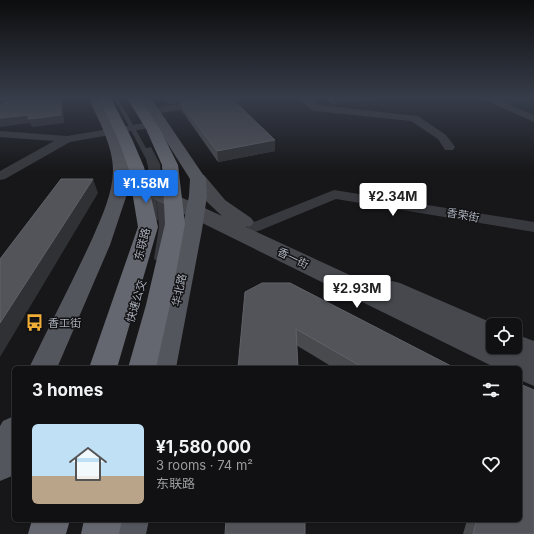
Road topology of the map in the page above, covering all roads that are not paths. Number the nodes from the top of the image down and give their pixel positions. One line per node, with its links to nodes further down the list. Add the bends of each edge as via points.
1 (106, 123): 9 (main road)
2 (117, 123): 26 (highway, 东联路, via 136,167 148,227)
3 (132, 123): 8 (lane)
4 (133, 123): 8 (lane)
5 (149, 123): 27 (highway, via 170,165 175,224)
6 (162, 123): 8 (street); 15 (main road)
7 (421, 123): 12 (street, via 442,137)
8 (135, 127): 9 (street); 16 (lane, via 149,159)
9 (110, 132): 11 (street); 13 (main road)
10 (0, 134): 11 (street)
11 (67, 139): 14 (street)
12 (449, 147)
13 (121, 170): 16 (street, 香一街, via 131,181); 25 (main road, via 118,198 98,251)
14 (0, 176)
15 (198, 179): 17 (main road, 华北路); 18 (street, 香一街, via 218,205 234,217)
16 (156, 193): 17 (street, 香一街); 20 (lane, via 155,226); 21 (lane, via 163,227)
17 (195, 212): 28 (main road, 华北路); 29 (street, 香一街)
18 (255, 227): 19 (street, 香荣街, via 334,194); 22 (street, 香一街)
19 (534, 227)
20 (148, 256)
21 (157, 264)
22 (486, 332)
23 (522, 348): 24 (street)
24 (534, 354)
25 (44, 366)
26 (104, 366)
27 (142, 366)
28 (162, 366)
29 (517, 366)
30 (522, 368): 31 (street, 香一街)
31 (534, 374)
32 (12, 437): 33 (main road)
33 (0, 464)
34 (88, 522): 37 (lane)
35 (103, 522): 38 (highway)
36 (130, 522): 39 (main road)
37 (85, 534)
38 (100, 534)
39 (127, 534)

